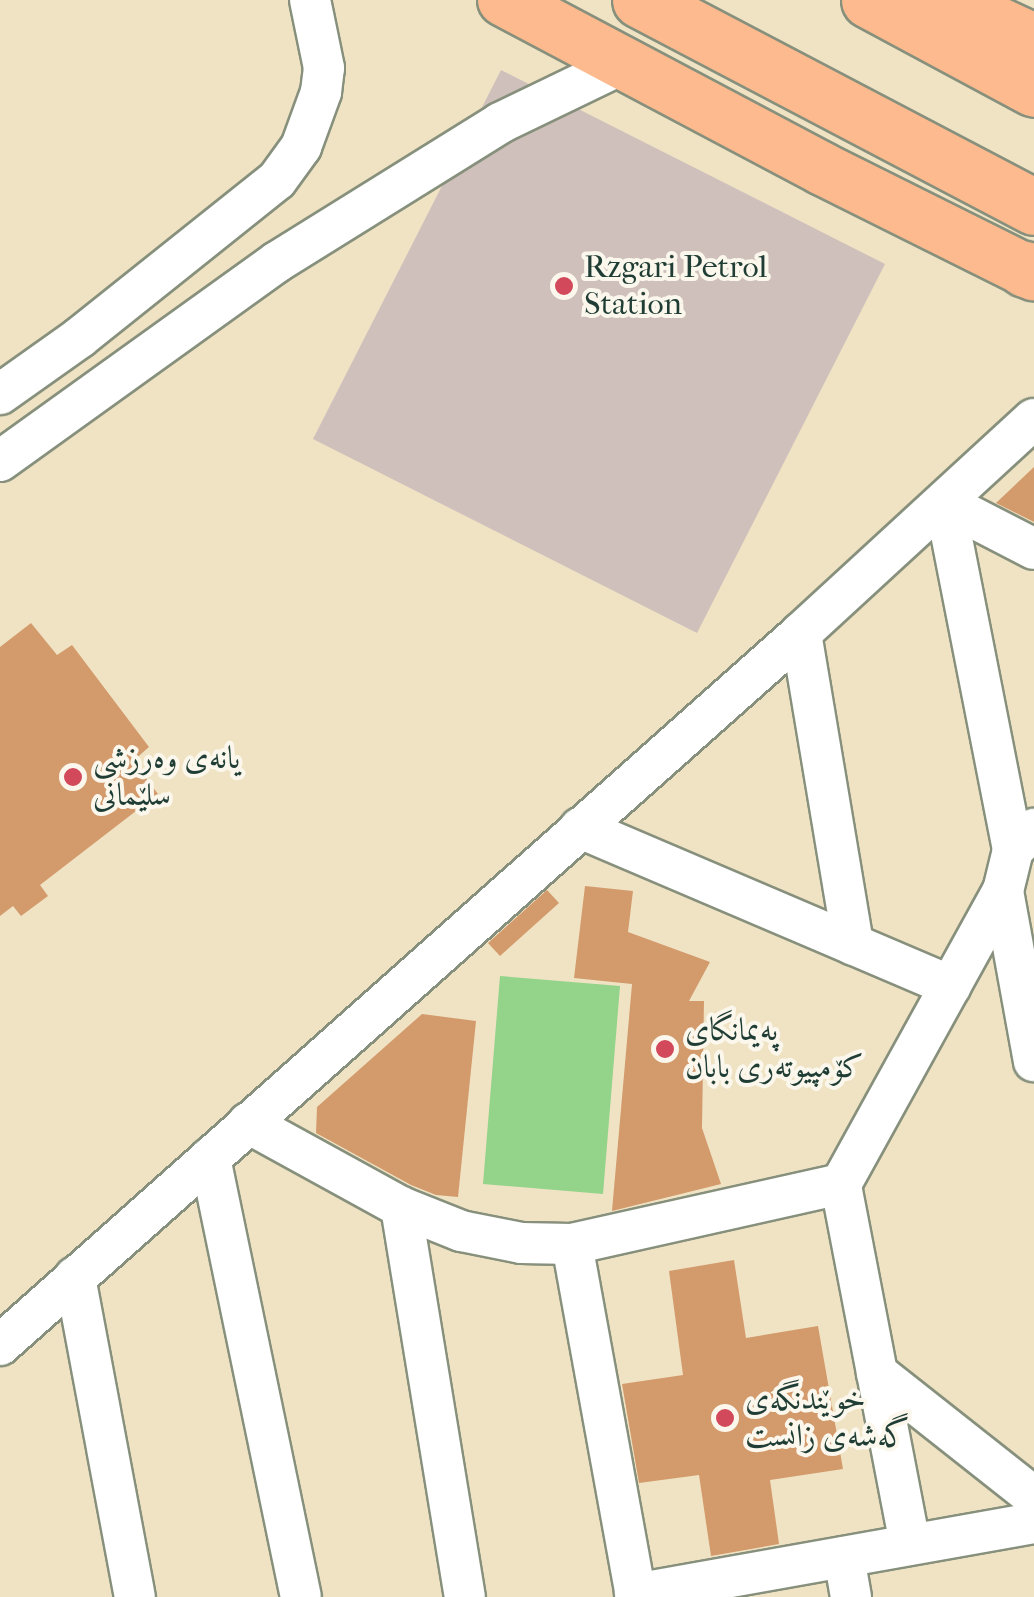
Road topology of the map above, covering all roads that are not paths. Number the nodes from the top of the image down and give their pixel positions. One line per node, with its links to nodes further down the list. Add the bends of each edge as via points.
1 (310, 0): 11 (street, via 324,68 321,92 301,147 277,180)
2 (504, 0): 7 (main road)
3 (640, 0): 9 (highway)
4 (869, 0): 8 (highway)
5 (948, 0): 6 (main road)
6 (1034, 40)
7 (624, 63): 10 (main road); 13 (street, via 500,123 277,262)
8 (1034, 90)
9 (1034, 206)
10 (1031, 272)
11 (0, 394)
12 (1034, 419): 14 (street)
13 (0, 461)
14 (945, 503): 15 (street); 16 (street); 18 (street)
15 (1034, 549)
16 (801, 633): 17 (street); 20 (street)
17 (580, 828): 20 (street); 23 (street)
18 (1023, 839): 19 (street)
19 (1003, 892): 21 (street); 22 (street)
20 (853, 945): 21 (street)
21 (950, 986): 25 (street)
22 (1034, 1061)
23 (248, 1124): 24 (street); 26 (street)
24 (210, 1158): 28 (street); 37 (street)
25 (841, 1184): 27 (street); 30 (street)
26 (401, 1208): 27 (street, via 492,1238); 38 (street)
27 (572, 1244): 35 (street)
28 (76, 1277): 29 (street); 36 (street)
29 (0, 1345)
30 (878, 1373): 31 (street); 33 (street)
31 (1034, 1497)
32 (1034, 1522): 33 (street)
33 (910, 1544): 34 (street)
34 (844, 1557): 35 (street); 39 (street)
35 (635, 1595)
36 (135, 1597)
37 (301, 1597)
38 (465, 1597)
39 (851, 1597)

